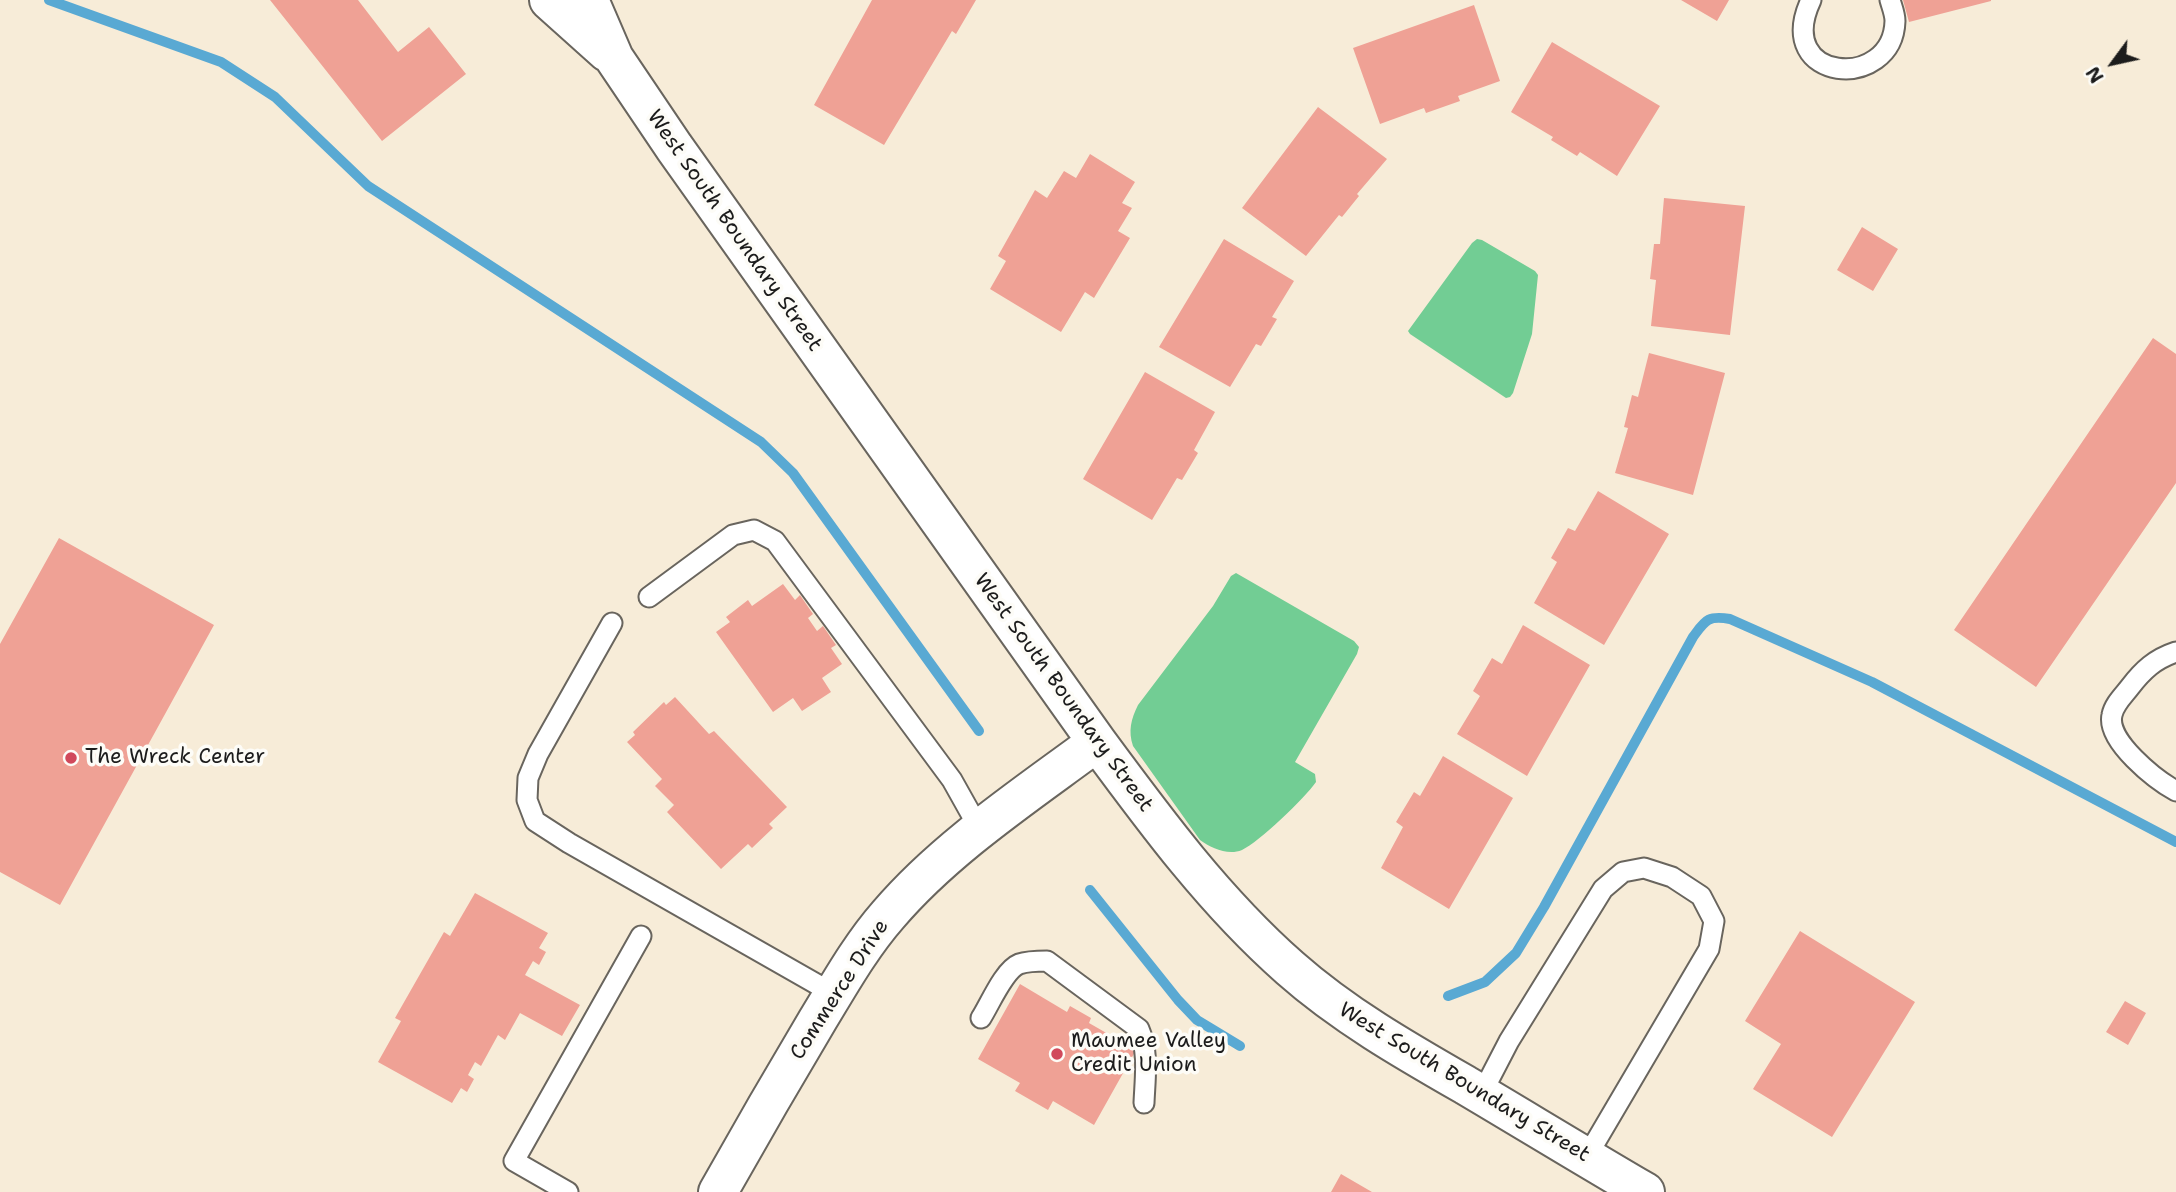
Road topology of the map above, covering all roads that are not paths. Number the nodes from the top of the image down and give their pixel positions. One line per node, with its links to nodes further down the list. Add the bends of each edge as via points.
1 (549, 0): 5 (street, West South Boundary Street)
2 (589, 0): 5 (street, West South Boundary Street)
3 (1811, 0): 4 (lane, via 1802,29 1806,45 1831,68 1848,71 1879,56 1887,45 1895,19)
4 (1890, 0)
5 (614, 58): 9 (street, West South Boundary Street)
6 (649, 597): 11 (lane, via 733,535 754,530 775,541 952,780)
7 (612, 623): 13 (lane, via 528,778 527,800 535,821)
8 (2176, 652): 10 (lane, via 2152,662 2112,715 2112,726 2132,755)
9 (1097, 742): 11 (street, Commerce Drive); 15 (street, West South Boundary Street, via 1230,911 1290,969 1396,1045)
10 (2176, 791)
11 (980, 830): 13 (street, Commerce Drive, via 888,915)
12 (641, 936): 18 (lane, via 514,1161)
13 (834, 994): 19 (street, Commerce Drive)
14 (981, 1018): 16 (lane, via 1010,971 1019,964 1047,961 1139,1029 1146,1056)
15 (1480, 1094): 17 (street, West South Boundary Street); 17 (lane, via 1603,889 1623,872 1644,868 1672,877 1701,896 1714,921 1709,949)
16 (1144, 1103)
17 (1586, 1158): 20 (street, West South Boundary Street)
18 (568, 1192)
19 (718, 1192)
20 (1645, 1192)

